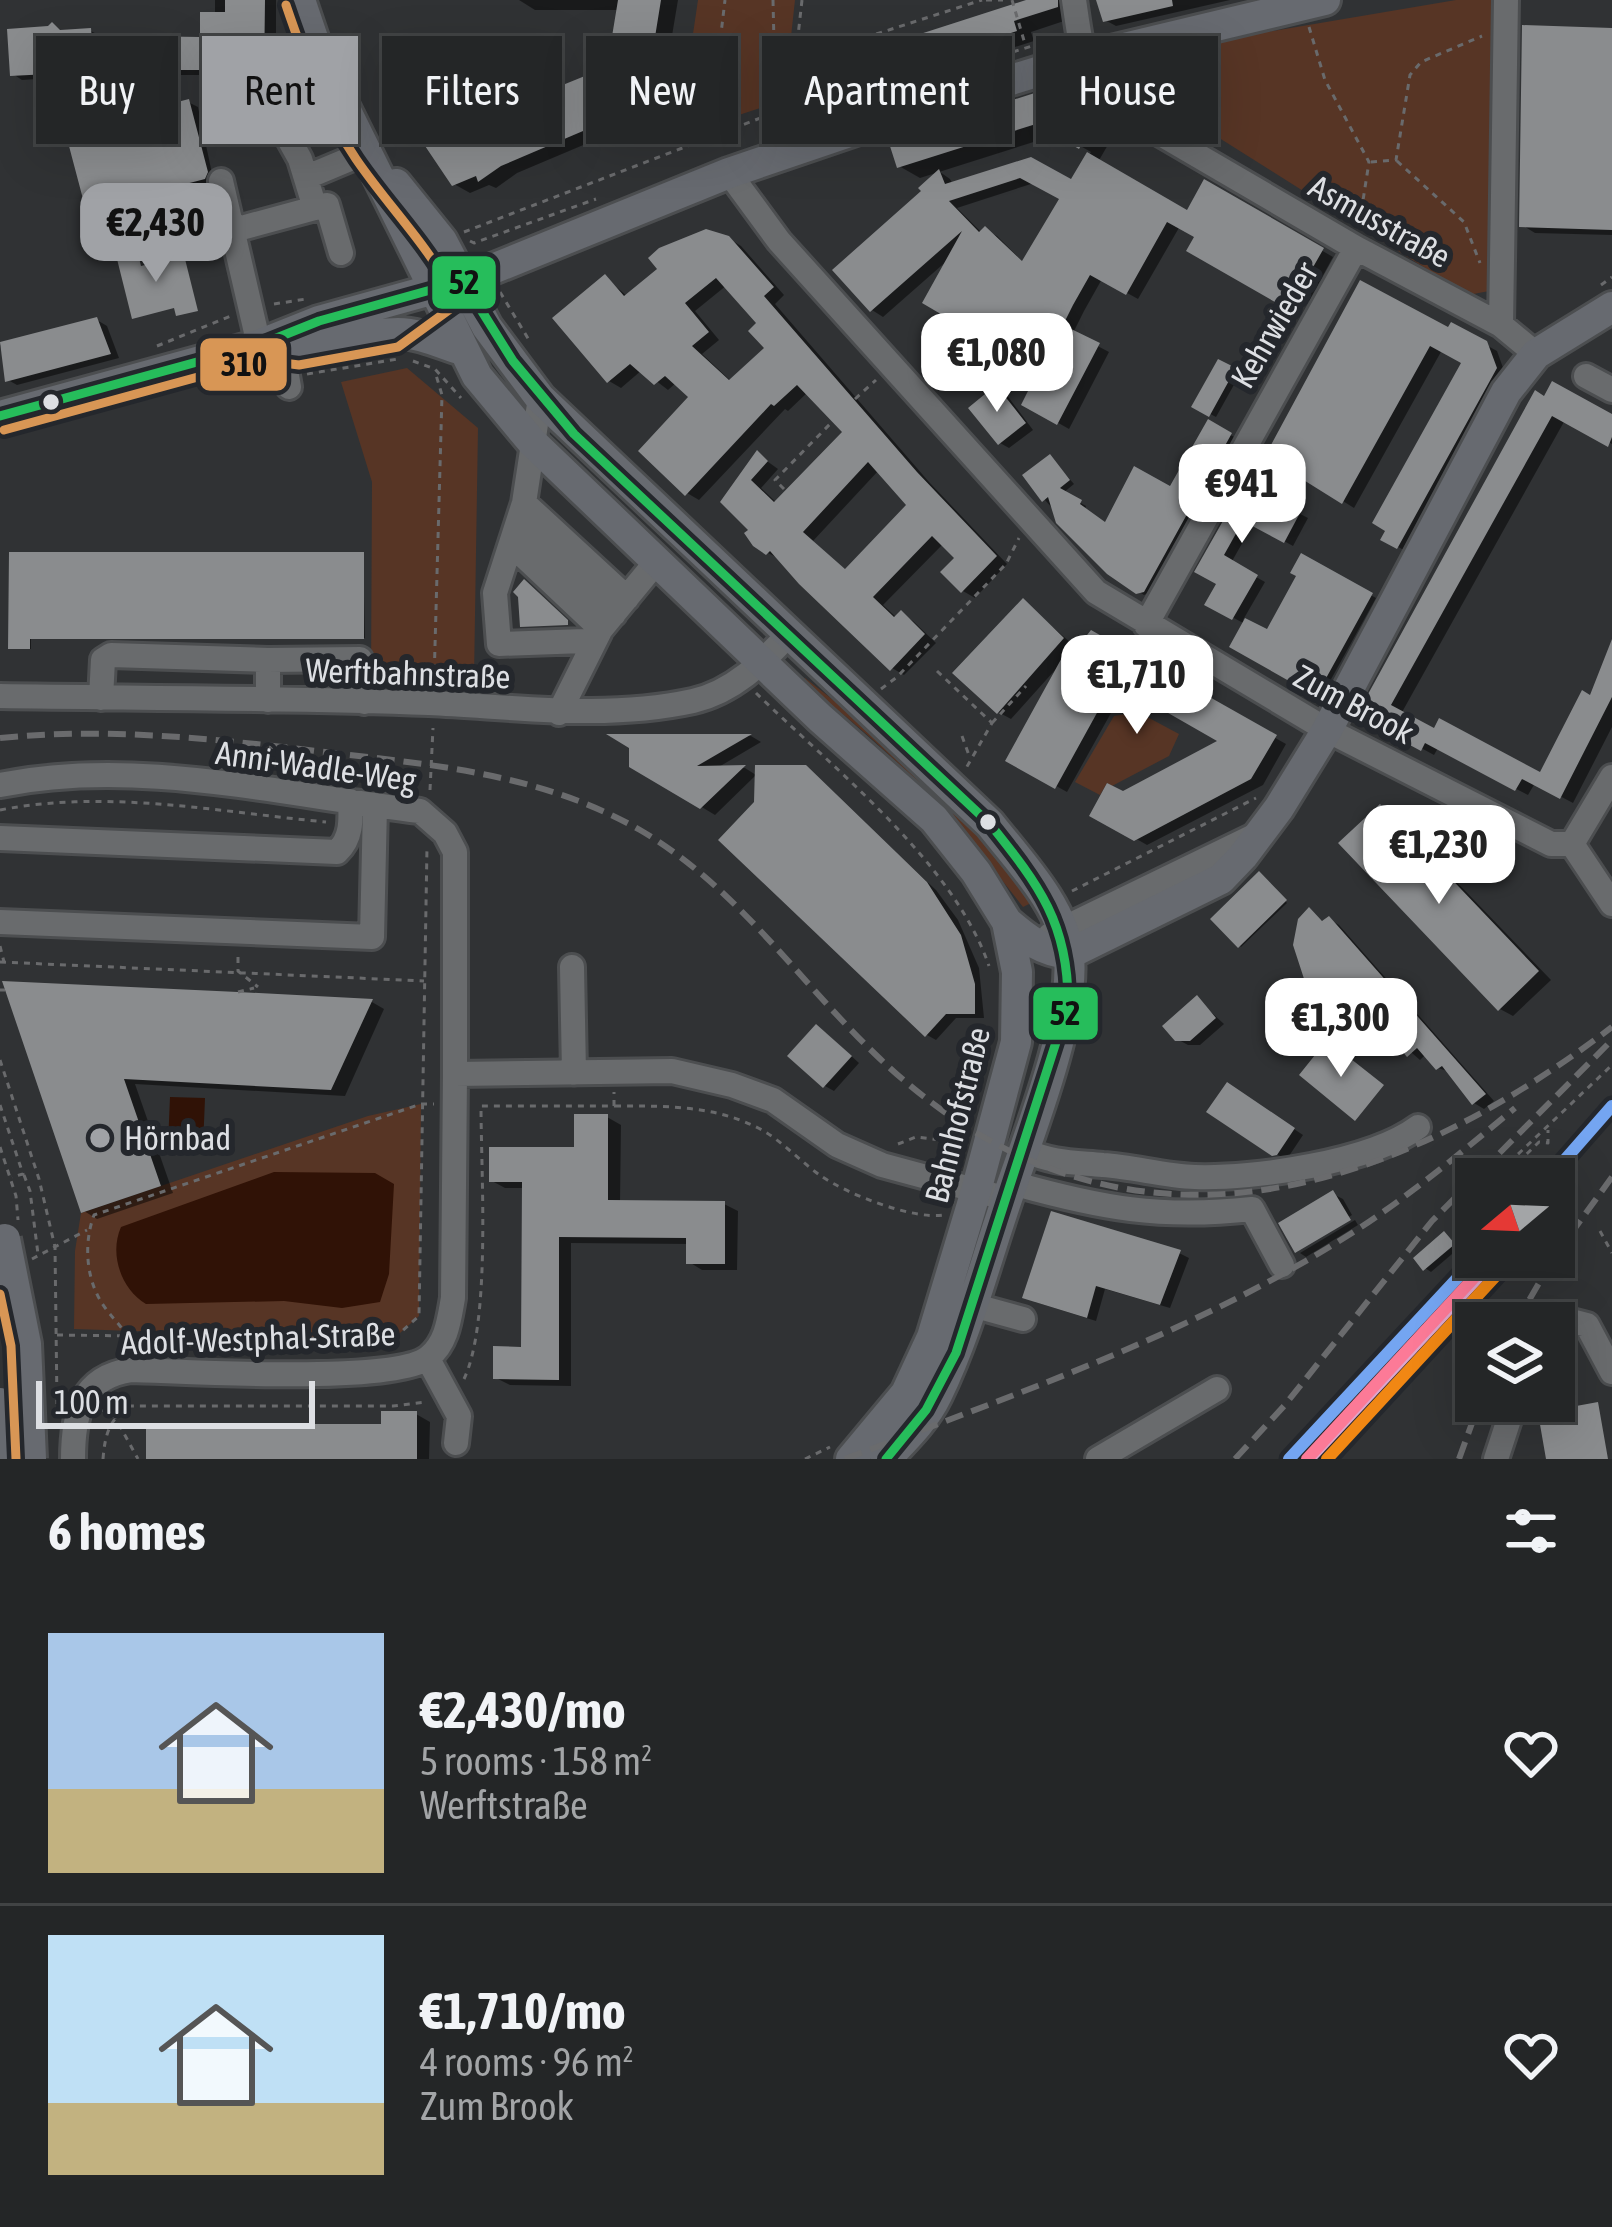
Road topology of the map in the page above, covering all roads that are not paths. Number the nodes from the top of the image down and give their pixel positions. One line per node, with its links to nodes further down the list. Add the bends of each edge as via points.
1 (300, 0): 10 (main road)
2 (1074, 0): 5 (street)
3 (1305, 2): 6 (main road)
4 (1507, 9): 21 (street)
5 (1079, 36)
6 (1170, 36)
7 (1036, 72): 11 (main road)
8 (290, 144): 12 (street)
9 (1178, 144): 17 (street, Asmusstraße)
10 (369, 151): 12 (street); 19 (main road)
11 (729, 173): 19 (main road); 34 (street, Zum Brook, via 779,241 1028,520 1096,592)
12 (307, 177): 14 (street)
13 (221, 181): 15 (street)
14 (316, 208): 15 (street); 18 (street, via 326,205)
15 (233, 226): 16 (street); 25 (street, via 252,307)
16 (203, 229)
17 (1356, 248): 21 (street, Asmusstraße); 34 (street, Kehrwieder)
18 (341, 253)
19 (456, 286): 22 (main road); 23 (main road, Bahnhofstraße); 25 (main road, via 319,321); 28 (main road)
20 (1605, 297): 24 (main road)
21 (1501, 325): 24 (street, Asmusstraße)
22 (394, 333): 23 (main road); 25 (main road, via 298,350)
23 (462, 350): 30 (main road, Bahnhofstraße)
24 (1536, 354): 43 (main road, via 1506,392)
25 (279, 364): 29 (main road)
26 (1586, 376): 27 (street)
27 (1612, 390)
28 (540, 398): 30 (street); 35 (main road)
29 (0, 416)
30 (532, 442): 31 (street); 32 (main road, Bahnhofstraße)
31 (518, 524): 33 (street); 33 (street); 33 (street, via 495,593 499,644 584,641)
32 (657, 561): 33 (street); 37 (main road, Bahnhofstraße)
33 (608, 622): 42 (street)
34 (1146, 625): 43 (street, Zum Brook)
35 (788, 634): 37 (street, Werftbahnstraße); 51 (main road, via 990,824)
36 (268, 660): 39 (street, via 111,655 103,660); 40 (street); 41 (street, via 359,658)
37 (762, 663): 42 (street, Werftbahnstraße, via 693,701); 52 (main road, Bahnhofstraße, via 934,819 1007,922)
38 (0, 696): 39 (street, Werftbahnstraße)
39 (101, 698): 40 (street, Werftbahnstraße)
40 (268, 700): 41 (street, Werftbahnstraße)
41 (364, 702): 42 (street, Werftbahnstraße)
42 (559, 713)
43 (1327, 730): 48 (street, Zum Brook, via 1551,844); 51 (main road, via 1222,879)
44 (1612, 780): 48 (street)
45 (0, 785): 46 (street, Anni-Wadle-Weg, via 118,775)
46 (359, 810): 47 (street, via 337,852); 50 (street, via 372,937); 55 (street, Anni-Wadle-Weg, via 419,811 455,852)
47 (0, 838)
48 (1572, 844): 49 (street)
49 (1612, 904)
50 (0, 922)
51 (1059, 928): 52 (main road, via 1049,952); 57 (main road, Bahnhofstraße, via 1068,1004)
52 (1013, 961): 59 (main road, Bahnhofstraße, via 1016,1042)
53 (572, 967): 54 (street)
54 (574, 1073): 55 (street); 59 (street, via 672,1071 732,1084 772,1100 837,1145)
55 (455, 1074): 65 (street, Adolf-Westphal-Straße, via 454,1298 447,1334)
56 (1418, 1127): 57 (street, via 1349,1157 1199,1177 1053,1163)
57 (1023, 1150): 58 (main road, Bahnhofstraße)
58 (1010, 1191): 59 (street); 61 (street, via 1162,1215 1252,1209); 62 (main road, Bahnhofstraße)
59 (971, 1206): 71 (main road, Bahnhofstraße, via 932,1337 906,1393)
60 (11, 1240): 73 (main road, bridge)
61 (1282, 1265)
62 (972, 1305): 63 (street); 75 (main road, Bahnhofstraße, via 935,1400)
63 (1023, 1319)
64 (1575, 1322): 66 (street, via 1586,1325)
65 (428, 1359): 70 (street, via 459,1416); 74 (street, Adolf-Westphal-Straße, via 379,1372 130,1370 82,1397)
66 (1612, 1372)
67 (1216, 1389): 76 (street)
68 (0, 1403): 72 (main road, bridge)
69 (1508, 1422): 77 (street)
70 (456, 1443)
71 (844, 1451)
72 (3, 1459)
73 (31, 1459)
74 (73, 1459)
75 (886, 1459)
76 (1097, 1459)
77 (1496, 1459)

